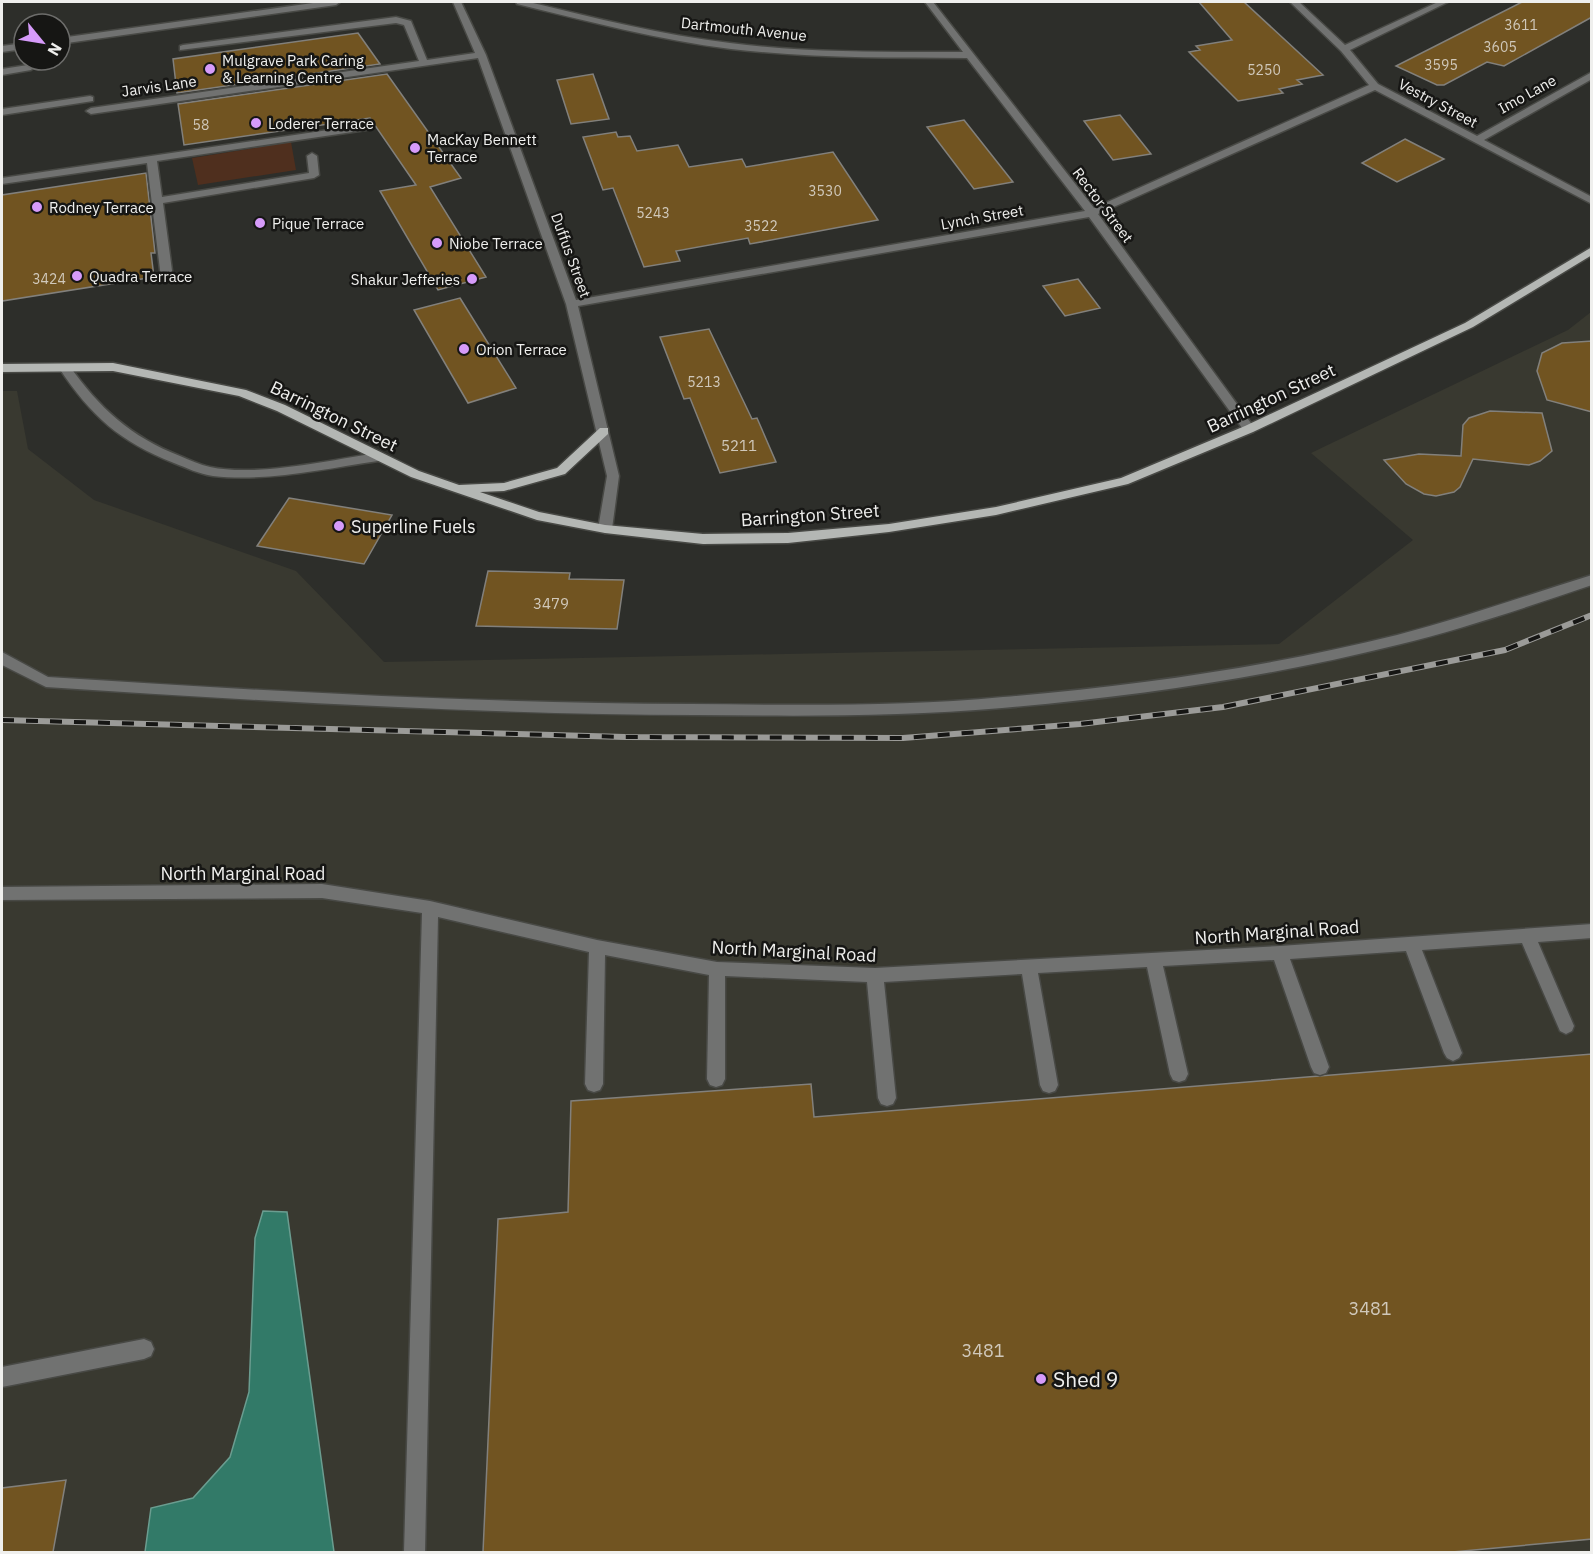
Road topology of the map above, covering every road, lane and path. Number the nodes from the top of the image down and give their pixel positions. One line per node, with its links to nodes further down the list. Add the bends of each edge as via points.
1 (336, 2): 7 (street)
2 (457, 2): 10 (street, Duffus Street)
3 (520, 2): 11 (street, Dartmouth Avenue, via 642,32 729,46 843,54)
4 (929, 2): 11 (street, Rector Street)
5 (1294, 2): 9 (street, Vestry Street)
6 (1444, 2): 9 (street)
7 (72, 39)
8 (183, 48): 12 (street, via 396,20 408,23)
9 (1344, 49): 14 (street, Vestry Street)
10 (481, 55): 12 (street, Jarvis Lane); 28 (street, Duffus Street)
11 (970, 56): 25 (street, Rector Street)
12 (424, 63): 16 (street, Jarvis Lane)
13 (1592, 75): 19 (street, Imo Lane)
14 (1375, 86): 19 (street, Vestry Street); 25 (street, Lynch Street)
15 (90, 99): 17 (street)
16 (91, 111)
17 (2, 112)
18 (362, 128): 21 (street)
19 (1477, 140): 24 (street, Vestry Street)
20 (312, 156): 23 (street, via 314,174)
21 (152, 160): 22 (street); 23 (street)
22 (2, 181)
23 (158, 201): 27 (street)
24 (1592, 201)
25 (1092, 213): 28 (street, Lynch Street); 31 (street, Rector Street)
26 (1592, 250): 31 (main road, Barrington Street, via 1469,325)
27 (167, 278)
28 (572, 304): 32 (street, Duffus Street)
29 (2, 368): 30 (main road, Barrington Street)
30 (64, 368): 33 (main road, Barrington Street, via 113,367 242,393 281,408); 33 (street, via 82,394 117,430 157,452 211,471 255,473)
31 (1249, 429): 35 (main road, Barrington Street, via 1124,481 996,512 788,538 703,539)
32 (604, 431): 34 (main road, via 561,471 504,487); 35 (street, Duffus Street, via 613,476)
33 (378, 457): 34 (main road, Barrington Street)
34 (450, 488): 35 (main road, Barrington Street, via 537,516)
35 (605, 530)
36 (1592, 580): 37 (street, via 1495,612 1340,653 1168,683 1000,703 841,710 664,710 340,702 46,682)
37 (2, 657)
38 (2, 894): 39 (street, North Marginal Road, via 322,891)
39 (430, 908): 43 (street, North Marginal Road); 59 (street)
40 (1592, 931): 41 (street, North Marginal Road)
41 (1527, 936): 42 (street, North Marginal Road); 49 (street)
42 (1411, 943): 44 (street, North Marginal Road); 50 (street)
43 (597, 947): 47 (street, North Marginal Road); 54 (street)
44 (1280, 952): 45 (street, North Marginal Road); 51 (street)
45 (1153, 959): 46 (street, North Marginal Road); 52 (street)
46 (1029, 966): 48 (street, North Marginal Road); 55 (street)
47 (717, 969): 48 (street, North Marginal Road); 53 (street)
48 (874, 975): 56 (street)
49 (1566, 1026)
50 (1453, 1053)
51 (1320, 1067)
52 (1179, 1074)
53 (716, 1079)
54 (594, 1084)
55 (1049, 1085)
56 (887, 1098)
57 (144, 1349): 58 (street)
58 (2, 1377)
59 (414, 1552)

